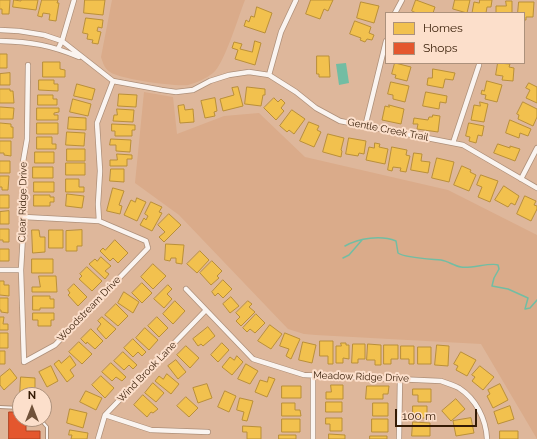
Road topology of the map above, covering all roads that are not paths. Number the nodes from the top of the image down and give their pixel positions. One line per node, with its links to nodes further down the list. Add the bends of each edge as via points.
1 (74, 0): 7 (street)
2 (296, 0): 13 (street, via 281,32)
3 (402, 0): 4 (street)
4 (396, 12)
5 (0, 30): 7 (street, Gentle Creek Trail, via 19,30)
6 (0, 41): 9 (street, Gentle Creek Trail, via 35,43)
7 (62, 41): 9 (street); 10 (street, Gentle Creek Trail)
8 (385, 45): 15 (street)
9 (58, 48): 10 (street, Gentle Creek Trail)
10 (85, 59): 14 (street, Gentle Creek Trail)
11 (28, 65): 20 (street, Clear Ridge Drive, via 27,139 23,162)
12 (479, 65): 16 (street)
13 (269, 75): 14 (street, Gentle Creek Trail, via 249,72 229,75 193,90 176,92); 15 (street, Gentle Creek Trail, via 316,108 340,121)
14 (113, 81): 21 (street, via 97,123 100,171)
15 (365, 127): 16 (street, Gentle Creek Trail)
16 (453, 143): 18 (street, Gentle Creek Trail, via 463,145)
17 (537, 148): 18 (street)
18 (521, 179): 19 (street, Gentle Creek Trail)
19 (537, 188)
20 (24, 218): 21 (street); 23 (street, Clear Ridge Drive)
21 (99, 221): 26 (street, Woodstream Drive, via 146,241 148,248 55,345)
22 (0, 270): 23 (street)
23 (21, 270): 26 (street, Clear Ridge Drive)
24 (186, 289): 25 (street, Meadow Ridge Drive)
25 (206, 310): 27 (street, Meadow Ridge Drive, via 253,359); 31 (street, Wind Brook Lane)
26 (24, 362)
27 (313, 376): 28 (street, Meadow Ridge Drive); 36 (street)
28 (400, 378): 37 (street); 38 (street, Meadow Ridge Drive, via 441,381 458,388 474,401 482,416)
29 (0, 407): 30 (lane)
30 (12, 408)
31 (105, 415): 33 (street, via 151,430); 35 (street, Wind Brook Lane)
32 (47, 427): 34 (lane)
33 (208, 432)
34 (47, 439)
35 (98, 439)
36 (313, 439)
37 (400, 439)
38 (487, 439)

